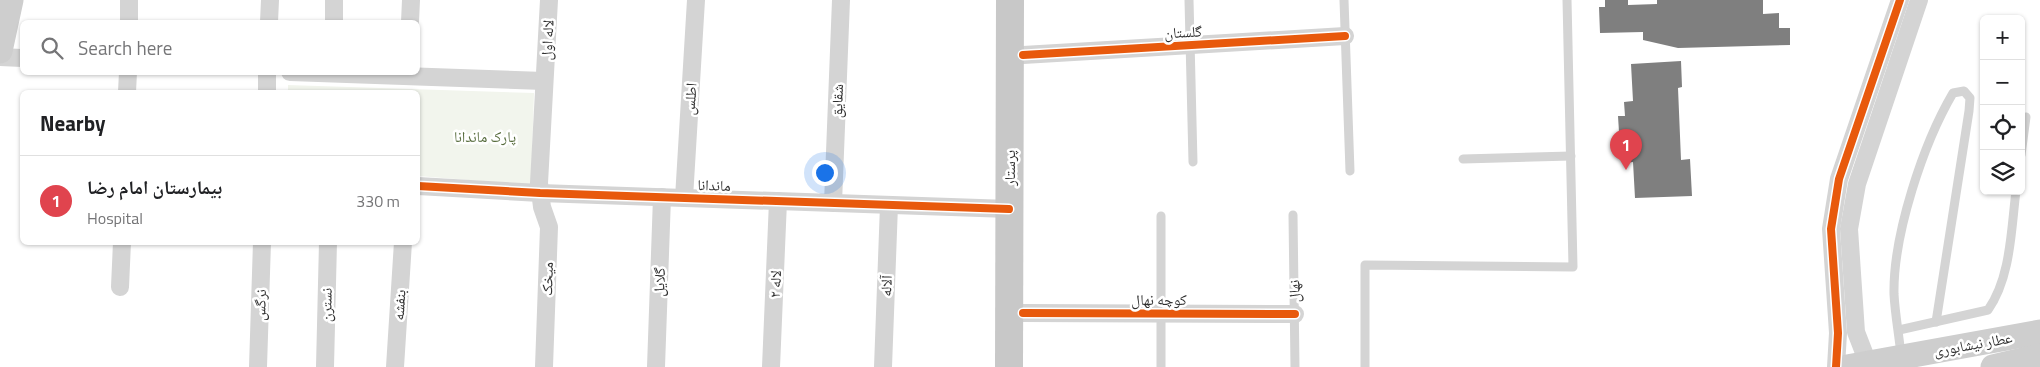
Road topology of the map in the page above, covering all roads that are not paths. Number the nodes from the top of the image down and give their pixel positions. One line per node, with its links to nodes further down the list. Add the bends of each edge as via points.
1 (11, 0): 22 (main road)
2 (129, 0): 16 (street)
3 (270, 0): 17 (street)
4 (334, 0): 18 (street)
5 (411, 0): 19 (street)
6 (549, 0): 29 (street, لاله اول)
7 (696, 0): 44 (street, اطلس)
8 (842, 0): 46 (street, شقایق)
9 (1010, 0): 48 (main road, پرستار)
10 (1023, 0): 23 (main road, پرستار)
11 (1189, 0): 21 (lane)
12 (1344, 0): 20 (lane)
13 (1567, 0): 34 (lane)
14 (1900, 0): 38 (street)
15 (1919, 0): 39 (street)
16 (129, 20)
17 (269, 20)
18 (334, 20)
19 (410, 20)
20 (1345, 36): 21 (street, گلستان); 37 (lane)
21 (1190, 45): 23 (street, گلستان); 36 (lane)
22 (0, 51)
23 (1023, 55): 56 (main road, پرستار)
24 (0, 57): 25 (street)
25 (20, 58)
26 (128, 75): 30 (street)
27 (268, 75): 31 (street)
28 (420, 75): 29 (street)
29 (544, 81): 41 (street)
30 (127, 90)
31 (267, 90)
32 (2026, 117): 33 (lane)
33 (2022, 150)
34 (1571, 156): 35 (lane); 77 (lane, via 1573,267 1365,265)
35 (1463, 158)
36 (1194, 162)
37 (1350, 171)
38 (1839, 179): 39 (street); 78 (street, via 1831,229 1838,333)
39 (1857, 184): 64 (street, via 1849,230)
40 (420, 186): 41 (street, ماندانا)
41 (540, 193): 43 (street, ماندانا); 69 (street, میخک, via 548,227)
42 (2016, 195): 59 (lane, via 2009,251 1997,297 1988,310)
43 (662, 197): 44 (street, ماندانا); 70 (street, گلایل)
44 (684, 198): 45 (street, ماندانا)
45 (778, 201): 46 (street, ماندانا); 71 (street, لاله ۲)
46 (833, 203): 47 (street, ماندانا)
47 (889, 205): 48 (street, ماندانا); 72 (street, آلاله)
48 (1009, 209): 73 (main road, پرستار)
49 (1162, 216): 57 (lane)
50 (1293, 216): 58 (lane, نهال)
51 (122, 245): 55 (street)
52 (262, 245): 66 (street, نرگس)
53 (328, 245): 67 (street, نسترن)
54 (403, 245): 68 (street, بنفشه)
55 (120, 287)
56 (1023, 313): 57 (street, کوچه نهال); 74 (main road, پرستار)
57 (1161, 313): 58 (street, کوچه نهال); 75 (lane)
58 (1294, 314): 76 (lane, نهال)
59 (1936, 322): 60 (lane); 60 (lane, via 1969,111 1970,98 1964,91 1953,93 1938,118 1901,228 1894,294)
60 (1899, 330): 63 (lane)
61 (2040, 332): 63 (main road, عطار نیشابوری)
62 (2040, 356): 65 (main road, عطار نیشابوری)
63 (1901, 357): 64 (main road, عطار نیشابوری)
64 (1858, 365)
65 (1998, 366)
66 (258, 367)
67 (325, 367)
68 (395, 367)
69 (544, 367)
70 (656, 367)
71 (771, 367)
72 (883, 367)
73 (1009, 367)
74 (1023, 367)
75 (1162, 367)
76 (1295, 367)
77 (1365, 367)
78 (1836, 367)

